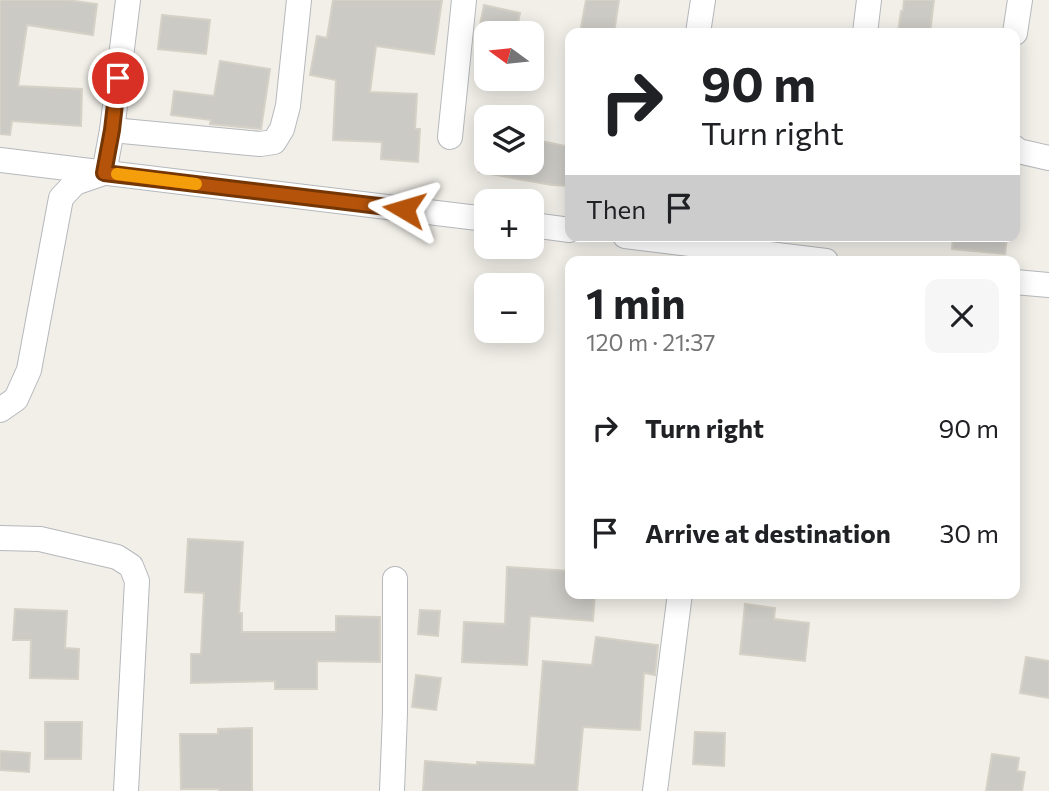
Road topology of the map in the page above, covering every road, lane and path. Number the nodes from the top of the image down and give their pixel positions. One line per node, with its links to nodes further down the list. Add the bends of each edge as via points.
1 (128, 0): 10 (street)
2 (299, 0): 10 (street, via 288,106 274,142)
3 (464, 0): 11 (street)
4 (703, 0): 7 (street)
5 (869, 0): 8 (street)
6 (1020, 0): 9 (street)
7 (699, 28)
8 (866, 28)
9 (1016, 28)
10 (112, 130): 15 (street)
11 (450, 136)
12 (1020, 151): 13 (street)
13 (1049, 158)
14 (0, 160): 15 (street)
15 (104, 173): 16 (street); 23 (street, via 75,183 61,198 29,370)
16 (474, 218)
17 (544, 227): 18 (street)
18 (565, 229)
19 (673, 242): 20 (street)
20 (786, 256)
21 (1020, 282): 22 (street)
22 (1049, 285)
23 (8, 405): 24 (street)
24 (0, 431)
25 (0, 538): 28 (street, via 40,539 117,557 131,566 137,581)
26 (396, 579): 29 (street)
27 (679, 599): 30 (street)
28 (126, 791)
29 (392, 791)
30 (655, 791)

